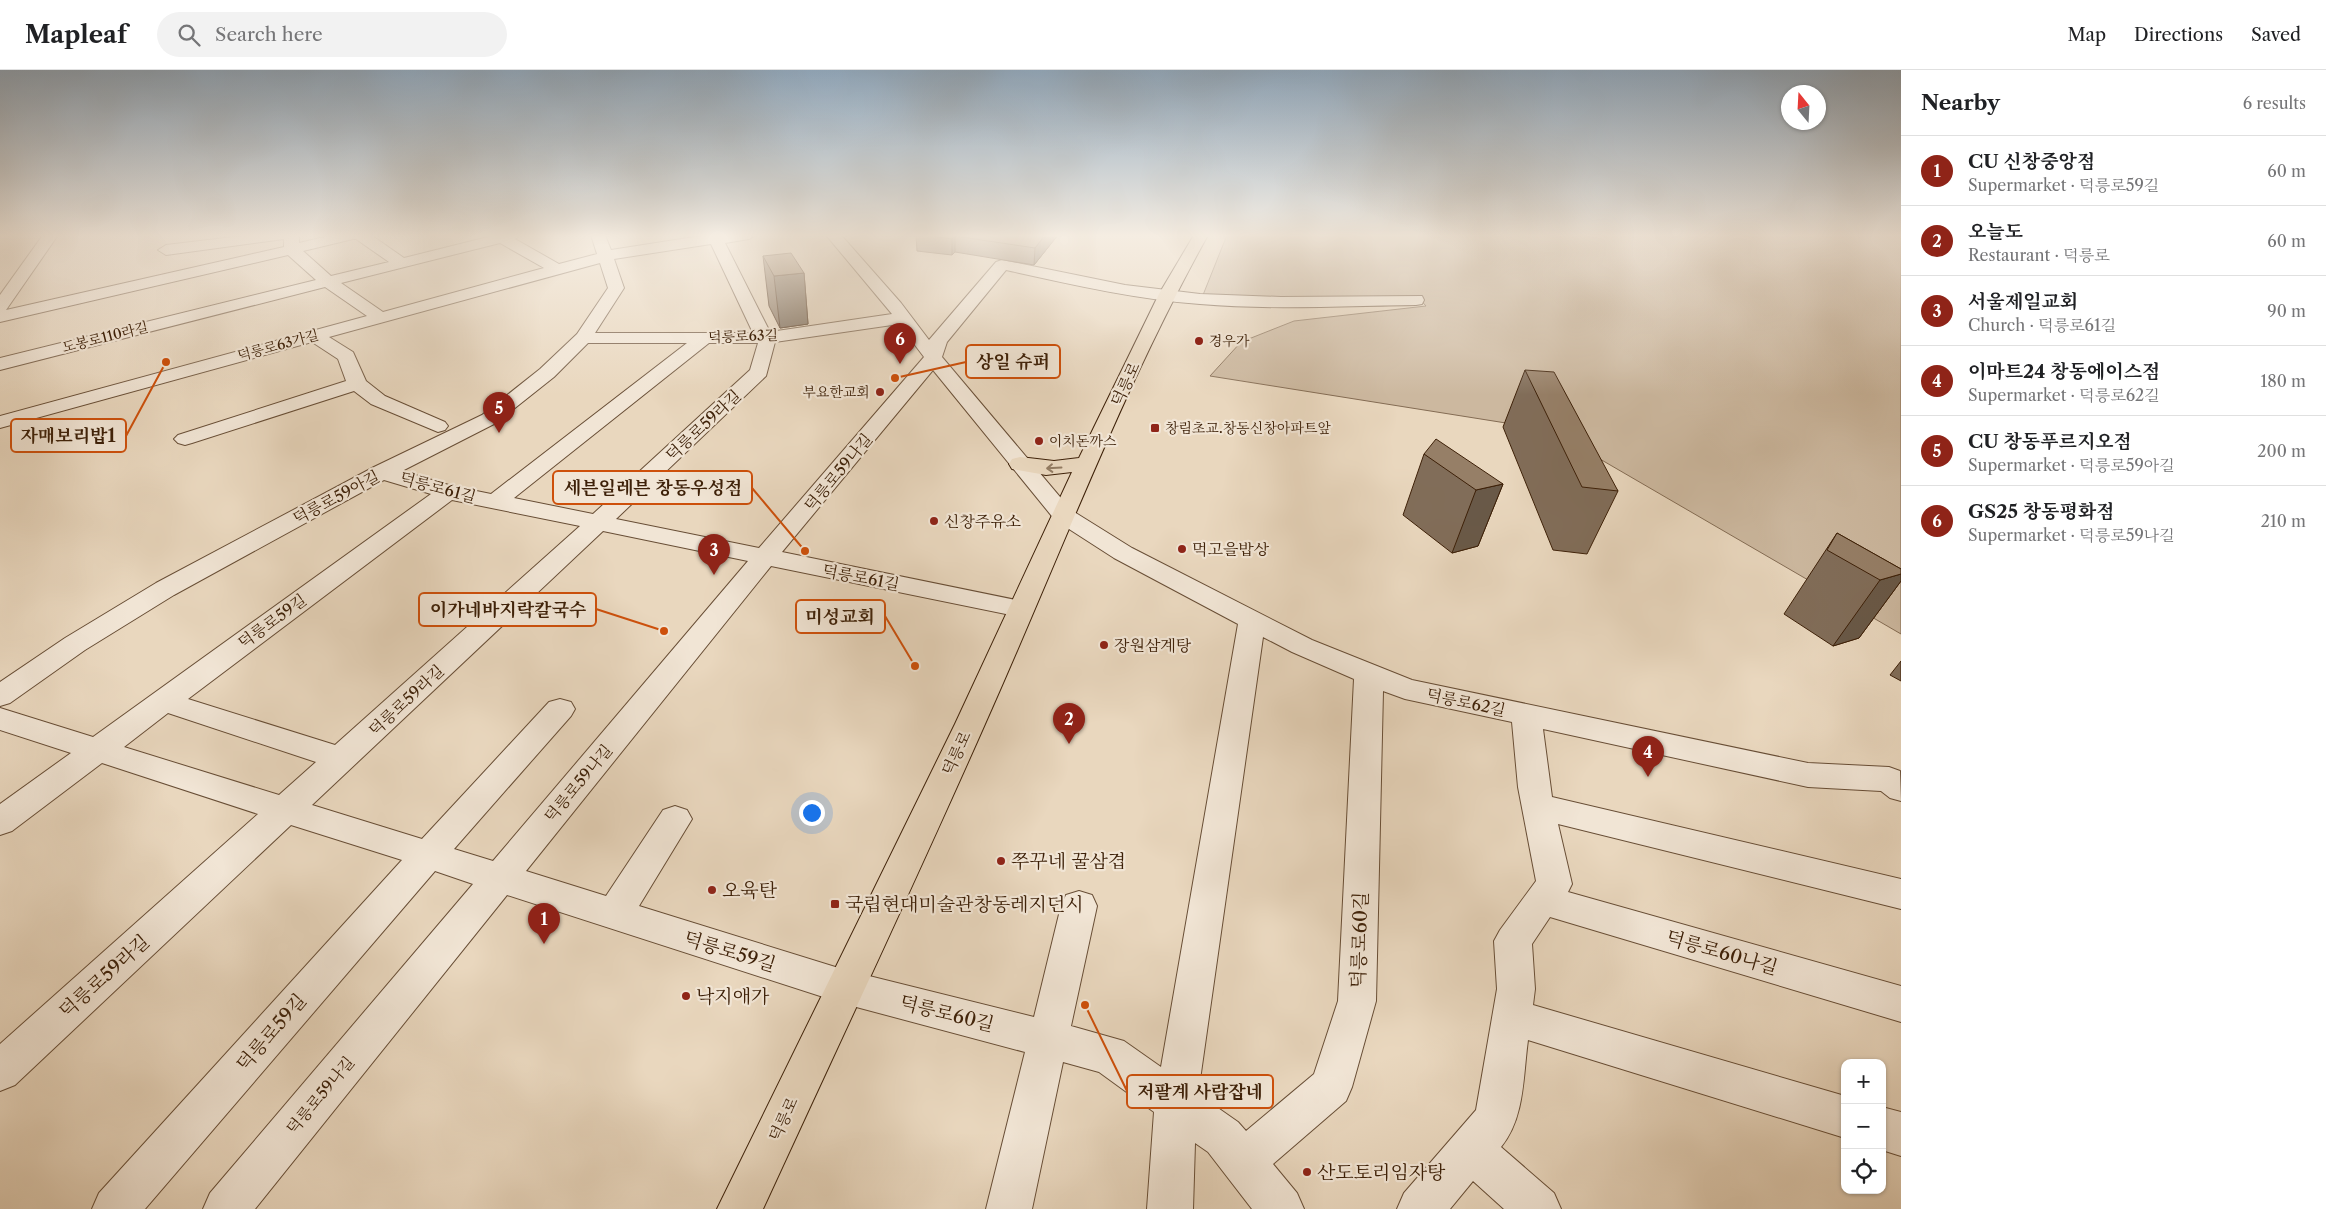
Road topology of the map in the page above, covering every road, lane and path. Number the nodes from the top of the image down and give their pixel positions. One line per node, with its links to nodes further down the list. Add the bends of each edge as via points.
1 (13, 288): 14 (street)
2 (123, 288): 15 (street)
3 (299, 288): 23 (street, 도봉로110라길)
4 (337, 288): 16 (street)
5 (485, 288): 16 (street, 덕릉로63가길)
6 (616, 288): 19 (street, 덕릉로59아길)
7 (740, 288): 21 (street)
8 (878, 288): 17 (street)
9 (983, 288): 22 (street, via 938,341)
10 (1123, 288): 12 (street)
11 (1170, 288): 12 (main road, 덕릉로)
12 (1167, 294): 13 (street, via 1198,299 1277,302); 28 (main road, 덕릉로)
13 (1416, 300)
14 (0, 307)
15 (0, 317)
16 (379, 317): 18 (street, 덕릉로63가길)
17 (903, 318): 21 (street, 덕릉로63길); 22 (street)
18 (313, 335): 24 (street, via 346,356); 25 (street, 덕릉로63가길)
19 (583, 338): 20 (street, 덕릉로63길); 30 (street, 덕릉로59아길, via 547,373 489,419)
20 (705, 338): 21 (street, 덕릉로63길); 32 (street, 덕릉로61길)
21 (764, 338): 34 (street, 덕릉로59라길, via 767,343 759,372)
22 (933, 358): 29 (street); 35 (street, 덕릉로59나길)
23 (0, 364)
24 (357, 384): 26 (street, via 378,400); 27 (street)
25 (0, 422)
26 (438, 426)
27 (185, 439)
28 (1088, 462): 29 (main road, one-way to 29, via 1051,469); 33 (main road, 덕릉로)
29 (1020, 464): 33 (street)
30 (382, 472): 31 (street, 덕릉로61길); 39 (street, 덕릉로59아길, via 165,589 75,644)
31 (448, 492): 32 (street, 덕릉로61길); 40 (street, 덕릉로59길)
32 (495, 502): 34 (street, 덕릉로61길)
33 (1063, 516): 36 (main road, 덕릉로); 37 (street, 덕릉로62길, via 1123,553)
34 (598, 523): 35 (street, 덕릉로61길); 45 (street, 덕릉로59라길)
35 (764, 558): 36 (street, 덕릉로61길); 52 (street, 덕릉로59나길)
36 (1021, 609): 57 (main road, 덕릉로)
37 (1252, 620): 38 (street, 덕릉로62길, via 1302,646); 62 (street)
38 (1369, 674): 42 (street, 덕릉로62길, via 1405,689); 67 (street, 덕릉로60길, via 1357,1001 1331,1087)
39 (0, 696)
40 (163, 701): 44 (street, 덕릉로59길); 45 (street)
41 (560, 710): 51 (street, 덕릉로59길)
42 (1526, 715): 46 (street, 덕릉로62길, via 1808,775 1889,779); 47 (street)
43 (0, 719): 44 (street, 덕릉로59길)
44 (96, 750): 48 (street, 덕릉로59길); 50 (street)
45 (341, 759): 48 (street, 덕릉로59라길)
46 (1901, 789)
47 (1538, 806): 53 (street); 54 (street, via 1554,884)
48 (286, 810): 51 (street, 덕릉로59길); 61 (street, 덕릉로59라길)
49 (675, 819): 56 (street)
50 (0, 822)
51 (427, 856): 52 (street, 덕릉로59길); 68 (street, 덕릉로59길)
52 (499, 879): 56 (street, 덕릉로59길); 69 (street, 덕릉로59나길)
53 (1901, 894)
54 (1542, 900): 58 (street, 덕릉로60나길); 59 (street, via 1513,941 1516,989)
55 (1079, 906): 60 (street)
56 (614, 914): 57 (street, 덕릉로59길)
57 (845, 987): 60 (street, 덕릉로60길); 70 (main road, 덕릉로)
58 (1901, 1004)
59 (1512, 1017): 63 (street); 66 (street, via 1496,1120)
60 (1049, 1039): 62 (street, 덕릉로60길, via 1110,1055); 71 (street)
61 (0, 1071)
62 (1176, 1103): 67 (street, 덕릉로60길, via 1223,1137); 72 (street)
63 (1841, 1116)
64 (1886, 1129): 65 (street)
65 (1901, 1134)
66 (1471, 1149): 74 (street); 75 (street)
67 (1243, 1161): 73 (street, 덕릉로60길)
68 (115, 1209)
69 (226, 1209)
70 (740, 1209)
71 (1009, 1209)
72 (1170, 1209)
73 (1281, 1209)
74 (1420, 1209)
75 (1538, 1209)

